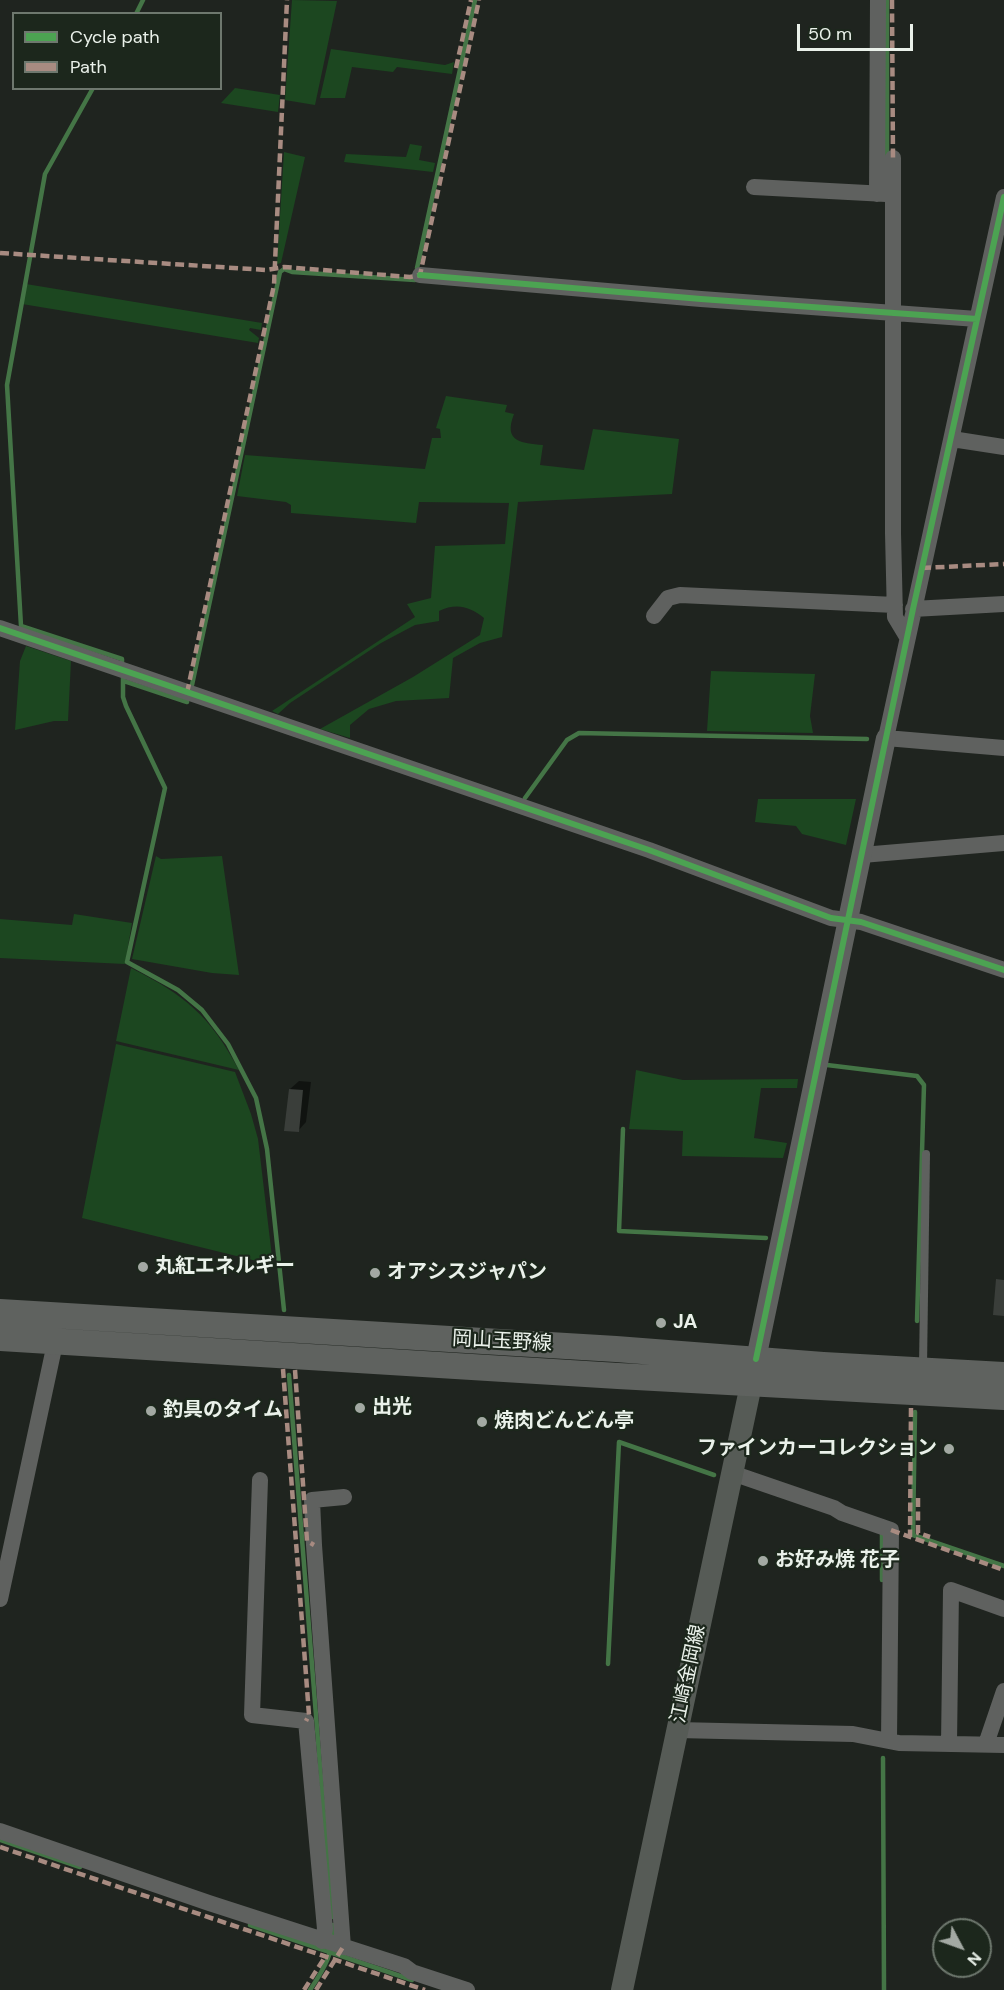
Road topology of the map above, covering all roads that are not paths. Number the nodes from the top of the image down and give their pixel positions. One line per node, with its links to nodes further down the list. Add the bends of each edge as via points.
1 (878, 0): 4 (street)
2 (893, 158): 4 (street)
3 (754, 187): 4 (street)
4 (885, 194): 7 (street)
5 (1004, 197): 8 (street)
6 (420, 275): 7 (street)
7 (892, 313): 8 (street); 12 (street)
8 (977, 319): 9 (street)
9 (952, 439): 10 (street); 13 (street)
10 (1004, 447)
11 (1004, 604): 13 (street)
12 (895, 605): 14 (street, via 680,595 669,598); 16 (street, via 895,616)
13 (913, 609): 16 (street)
14 (654, 616)
15 (0, 628): 21 (street, via 649,850 831,918)
16 (907, 637): 17 (street)
17 (886, 738): 18 (street); 20 (street)
18 (1004, 748)
19 (1004, 843): 20 (street)
20 (862, 855): 21 (street)
21 (848, 920): 22 (street); 28 (street)
22 (1004, 970)
23 (926, 1154): 29 (lane)
24 (0, 1312): 25 (main road, 岡山玉野線)
25 (60, 1315): 27 (street); 28 (main road, 岡山玉野線)
26 (0, 1338): 27 (main road, 岡山玉野線)
27 (56, 1341): 28 (main road, 岡山玉野線); 35 (street)
28 (754, 1371): 29 (main road, 岡山玉野線, via 823,1365); 31 (main road, 岡山玉野線); 32 (main road, 江崎金岡線)
29 (923, 1371): 30 (main road, 岡山玉野線)
30 (1004, 1375)
31 (1004, 1397)
32 (732, 1473): 38 (main road, 江崎金岡線); 39 (street, via 891,1530)
33 (260, 1480): 44 (street, via 252,1715 306,1720 325,1929)
34 (344, 1497): 44 (street, via 312,1500)
35 (0, 1599)
36 (1004, 1609): 40 (street, via 951,1590)
37 (1004, 1691): 41 (street)
38 (677, 1730): 39 (street, via 853,1734); 46 (main road, 江崎金岡線)
39 (889, 1741): 40 (street)
40 (949, 1744): 41 (street)
41 (986, 1744): 42 (street)
42 (1004, 1745)
43 (0, 1832): 44 (street)
44 (333, 1944): 45 (street)
45 (467, 1990)
46 (622, 1990)

